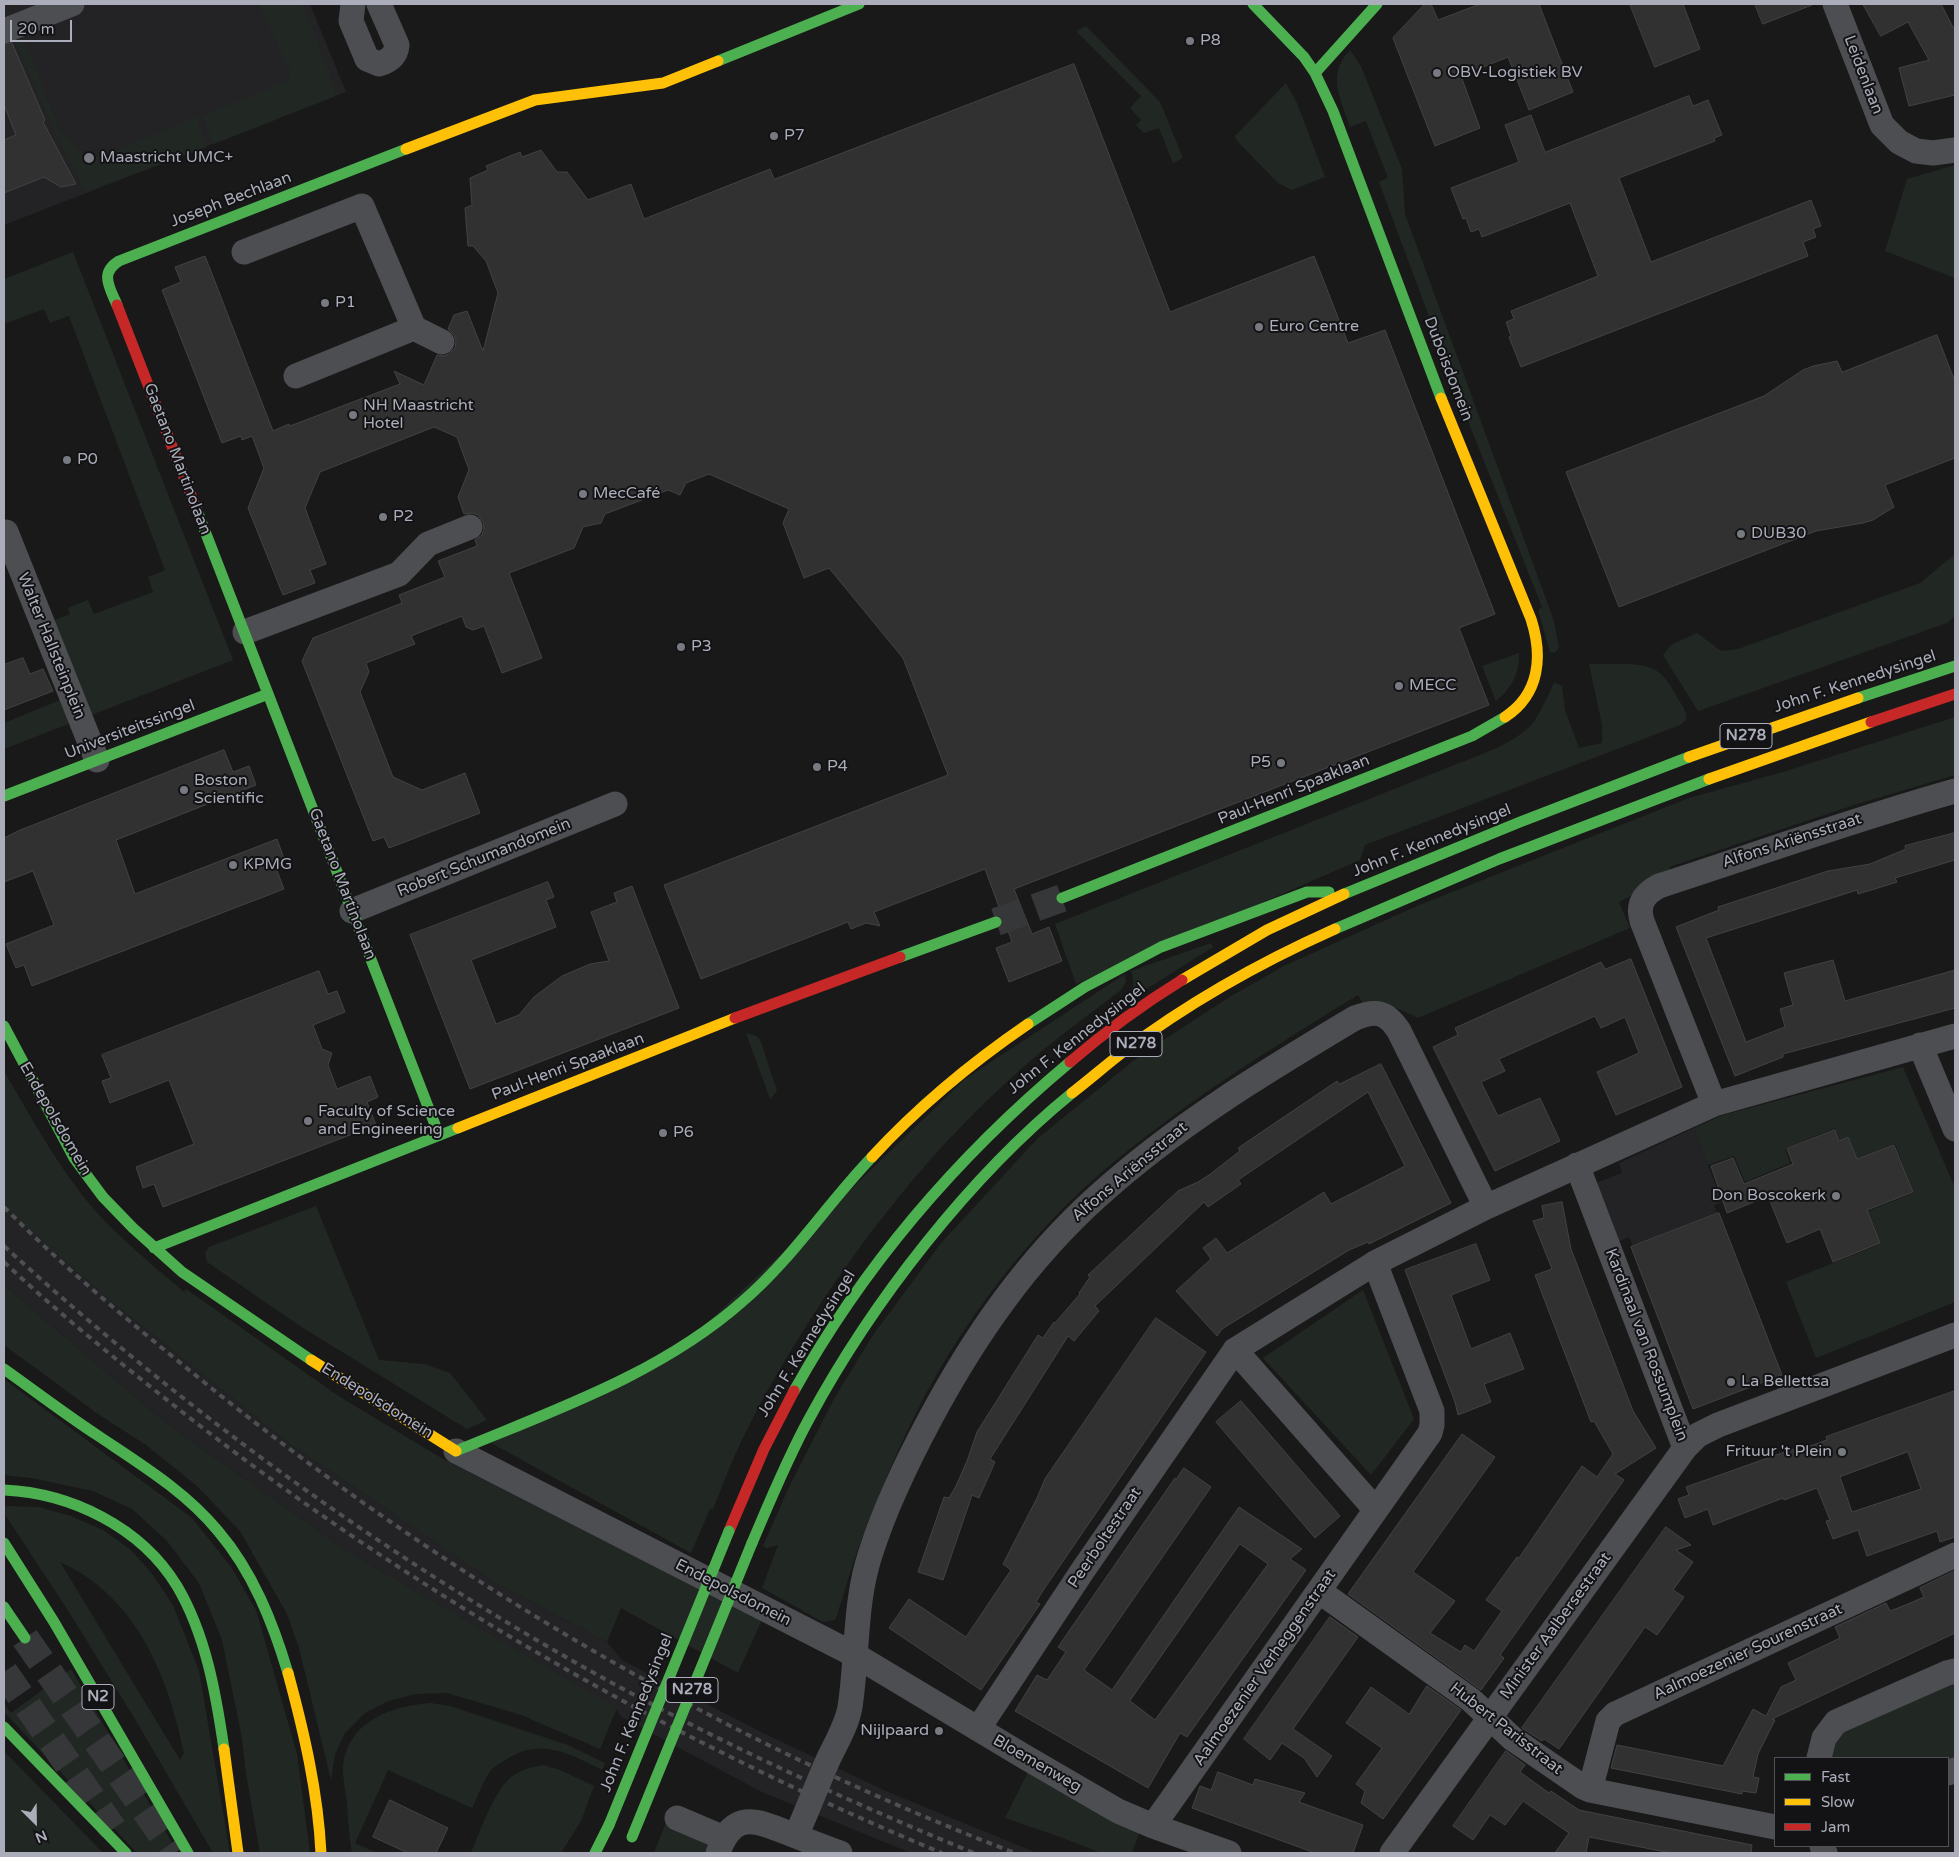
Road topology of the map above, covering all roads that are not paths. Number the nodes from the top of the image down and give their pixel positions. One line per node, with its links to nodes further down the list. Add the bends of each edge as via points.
1 (72, 4): 8 (street)
2 (353, 4): 3 (street, via 350,17 360,44 367,59 379,64 392,58 397,45)
3 (379, 4)
4 (859, 4): 14 (main road, Joseph Bechlaan, via 663,83 528,102 112,264 107,274)
5 (1254, 4): 10 (main road, Duboisdomein)
6 (1377, 4): 11 (main road)
7 (1836, 4): 12 (street, Leidenlaan, via 1882,125 1900,142 1916,151)
8 (4, 31)
9 (1315, 47): 10 (main road)
10 (1304, 58): 11 (main road, Duboisdomein)
11 (1315, 73): 26 (main road, Duboisdomein, via 1333,111 1531,624 1538,653)
12 (1955, 150)
13 (244, 252): 15 (street, via 362,206)
14 (109, 285): 20 (main road, Gaetano Martinolaan)
15 (414, 328): 16 (street); 17 (street)
16 (442, 342)
17 (296, 376)
18 (470, 527): 20 (street, via 428,544 399,574)
19 (6, 532): 27 (street, Walter Hallsteinplein)
20 (245, 632): 24 (main road, Gaetano Martinolaan)
21 (1934, 660): 23 (main road)
22 (1955, 666): 23 (main road, John F. Kennedysingel / N278)
23 (1912, 679): 31 (main road, John F. Kennedysingel / N278, via 1770,727 1581,798)
24 (268, 694): 27 (main road, Universiteitssingel); 33 (main road, Gaetano Martinolaan)
25 (1955, 694): 69 (main road, N278, bridge, via 1713,776 1327,932 1203,998 1088,1080 1023,1138 962,1201 921,1250 861,1334 820,1400 785,1467 752,1543)
26 (1528, 696): 32 (main road, Paul-Henri Spaaklaan, via 1510,716 1472,736)
27 (97, 760): 29 (main road, Universiteitssingel)
28 (1955, 791): 38 (street, Alfons Ariënsstraat, via 1849,822 1659,886 1646,894 1640,907 1642,921)
29 (4, 796)
30 (615, 804): 33 (street, Robert Schumandomein)
31 (1344, 895): 49 (main road, via 1307,892 1160,947 1069,997 975,1062 904,1124 835,1198 764,1283 723,1319 623,1379); 74 (main road, John F. Kennedysingel / N278, bridge, via 1256,937 1157,996 1106,1032 1009,1113 952,1171 890,1246 829,1333 769,1438)
32 (1062, 898)
33 (352, 911): 40 (main road, Gaetano Martinolaan)
34 (996, 922): 40 (main road, Paul-Henri Spaaklaan, via 760,1008)
35 (4, 1026): 43 (main road, Endepolsdomein, via 82,1169 116,1211)
36 (1955, 1036): 37 (street)
37 (1920, 1045): 38 (street); 39 (street)
38 (1714, 1104): 41 (street)
39 (1955, 1129)
40 (439, 1135): 43 (main road, Paul-Henri Spaaklaan)
41 (1577, 1165): 42 (street); 48 (street, Kardinaal van Rossumplein)
42 (1486, 1207): 44 (street); 57 (street, Alfons Ariënsstraat, via 1398,1030 1383,1014 1370,1013 1354,1018 1195,1118 1137,1162 1065,1226 1030,1266 974,1341 905,1465 886,1510 870,1556 858,1610)
43 (154, 1248): 49 (main road, Endepolsdomein, via 214,1296)
44 (1375, 1263): 46 (street); 51 (street, Aalmoezenier Verheggenstraat, via 1432,1411 1432,1425 1430,1433)
45 (1955, 1335): 48 (street, Kardinaal van Rossumplein, via 1718,1425 1698,1435)
46 (1235, 1350): 51 (street); 61 (street, Peerboltestraat)
47 (4, 1369): 73 (main road, via 147,1468 196,1508 236,1554 259,1593 283,1656 312,1776)
48 (1685, 1448): 59 (street, Minister Aalbersestraat)
49 (456, 1451): 57 (street, Endepolsdomein)
50 (8, 1490): 72 (main road, via 52,1498 94,1512 146,1549 173,1580 199,1634 211,1672)
51 (1375, 1509): 54 (street, Aalmoezenier Verheggenstraat)
52 (4, 1543): 71 (main road, N2, via 54,1622)
53 (1955, 1555): 63 (street, Aalmoezenier Sourenstraat, via 1615,1714 1608,1721)
54 (1320, 1591): 59 (street, Hubert Parisstraat, via 1471,1700); 65 (street, Aalmoezenier Verheggenstraat)
55 (4, 1607): 56 (main road)
56 (25, 1638)
57 (855, 1655): 61 (street, Bloemenweg); 67 (street, Alfons Ariënsstraat, via 848,1715)
58 (1955, 1671): 62 (street, via 1836,1722 1824,1738)
59 (1489, 1717): 63 (street, Hubert Parisstraat, via 1521,1744); 77 (street, Minister Aalbersestraat)
60 (4, 1727): 70 (main road)
61 (978, 1729): 65 (street, Bloemenweg, via 1118,1811)
62 (1819, 1757)
63 (1590, 1790): 66 (street, Hubert Parisstraat)
64 (677, 1818): 68 (street)
65 (1153, 1826): 76 (street, Bloemenweg)
66 (1774, 1827)
67 (801, 1843): 68 (street, via 766,1824 750,1821 735,1825); 75 (street)
68 (721, 1845)
69 (627, 1849)
70 (126, 1853)
71 (188, 1853)
72 (238, 1853)
73 (321, 1853)
74 (595, 1853)
75 (840, 1853)
76 (1229, 1853)
77 (1392, 1853)

